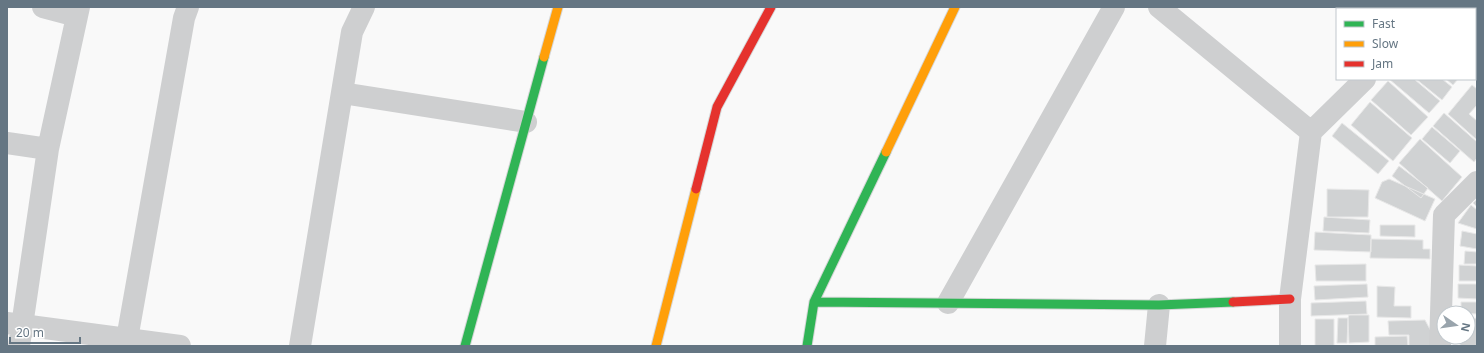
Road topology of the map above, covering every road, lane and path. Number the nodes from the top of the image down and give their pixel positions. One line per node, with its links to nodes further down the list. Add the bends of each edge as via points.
1 (43, 7): 9 (street)
2 (188, 7): 22 (street)
3 (364, 7): 11 (street, via 352,32)
4 (558, 7): 12 (street)
5 (771, 7): 26 (street, via 717,107)
6 (955, 7): 18 (street)
7 (1114, 7): 19 (street)
8 (1159, 7): 13 (street)
9 (78, 11): 15 (street)
10 (1364, 80): 13 (street)
11 (342, 93): 12 (street); 24 (street)
12 (526, 122): 25 (street)
13 (1311, 132): 17 (street)
14 (7, 143): 15 (street)
15 (48, 149): 21 (street)
16 (1477, 182): 30 (street, via 1444,215)
17 (1290, 299): 20 (street); 29 (street)
18 (814, 302): 19 (street); 27 (street)
19 (948, 303): 20 (street)
20 (1159, 304): 28 (street)
21 (16, 331): 22 (street)
22 (127, 339): 23 (street)
23 (180, 346)
24 (300, 346)
25 (465, 346)
26 (656, 346)
27 (807, 346)
28 (1156, 346)
29 (1290, 346)
30 (1440, 346)

